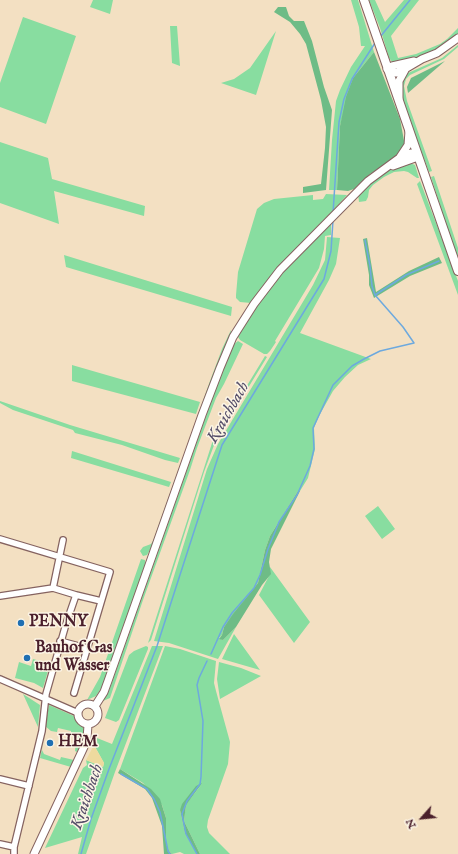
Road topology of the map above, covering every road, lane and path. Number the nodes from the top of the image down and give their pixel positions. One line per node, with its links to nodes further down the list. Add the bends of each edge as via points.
1 (364, 0): 4 (main road)
2 (458, 38): 3 (main road, via 437,53)
3 (422, 59): 4 (main road); 5 (main road)
4 (387, 69): 5 (main road, via 396,73); 6 (main road)
5 (405, 69): 6 (main road, via 399,81)
6 (399, 102): 7 (main road)
7 (409, 131): 8 (main road); 9 (main road, via 408,144)
8 (418, 156): 9 (main road, via 411,153); 10 (main road); 11 (main road)
9 (399, 158): 10 (main road)
10 (383, 169): 24 (main road, via 280,270 233,337 207,402 104,692)
11 (458, 271)
12 (0, 538): 14 (street)
13 (63, 540): 14 (street)
14 (59, 556): 15 (street); 18 (street, via 110,572)
15 (53, 588): 16 (street); 17 (street)
16 (76, 595): 18 (street); 19 (street)
17 (0, 596)
18 (101, 601): 20 (street)
19 (60, 641): 20 (street); 23 (street)
20 (86, 648): 22 (street)
21 (0, 679): 23 (street)
22 (74, 693)
23 (46, 699): 25 (street); 28 (street, via 42,731)
24 (95, 706): 25 (main road, via 84,704); 26 (main road, via 99,713 98,718 93,724)
25 (78, 713): 26 (main road, via 80,721)
26 (88, 725): 32 (main road, via 84,747)
27 (0, 780): 28 (street)
28 (29, 786): 30 (street)
29 (0, 844): 30 (street)
30 (14, 847): 31 (street)
31 (14, 854)
32 (34, 854)

